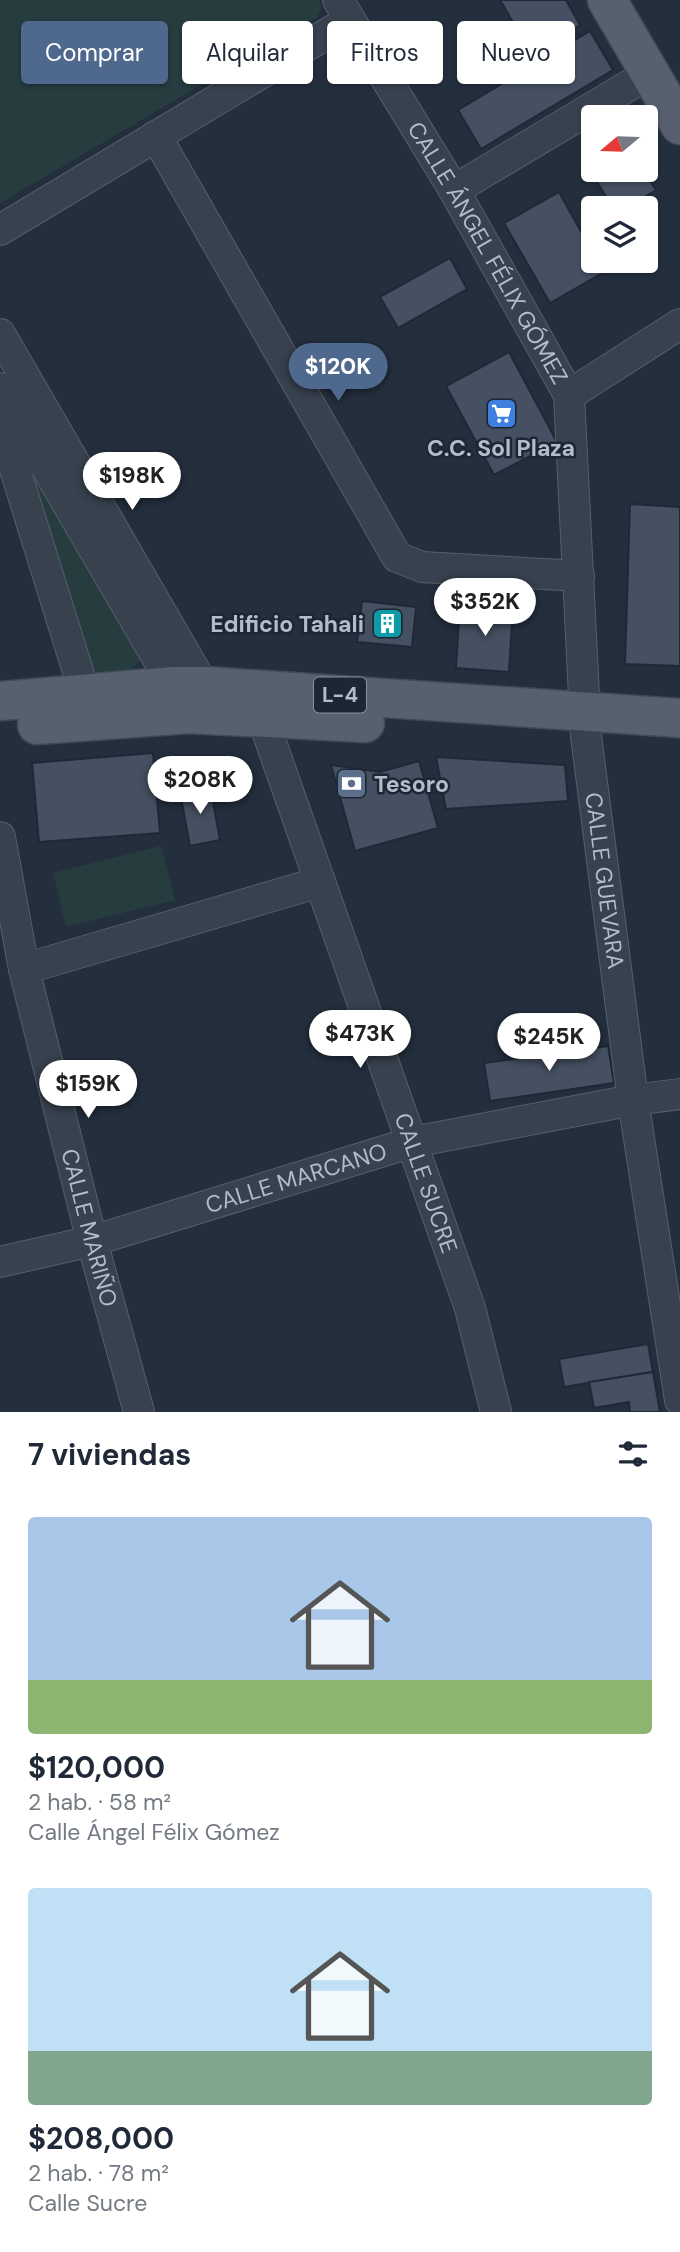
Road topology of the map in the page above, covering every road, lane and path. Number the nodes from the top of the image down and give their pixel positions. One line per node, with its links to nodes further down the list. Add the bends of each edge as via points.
1 (607, 0): 3 (main road)
2 (344, 10): 5 (street); 6 (street, CALLE ÁNGEL FÉLIX GÓMEZ)
3 (650, 73): 4 (main road); 6 (street)
4 (680, 125)
5 (156, 136): 7 (street); 13 (street, via 397,557 422,567)
6 (454, 190): 11 (street, CALLE ÁNGEL FÉLIX GÓMEZ)
7 (0, 230)
8 (680, 324): 11 (street)
9 (0, 334): 15 (street)
10 (0, 388): 15 (street)
11 (569, 395): 13 (street, CALLE ÁNGEL FÉLIX GÓMEZ)
12 (0, 428): 14 (street)
13 (579, 576): 19 (street, CALLE ÁNGEL FÉLIX GÓMEZ)
14 (85, 694): 15 (main road, L-4); 16 (main road, L-4)
15 (197, 700): 17 (main road, L-4); 19 (main road, L-4); 20 (main road, L-4)
16 (0, 701)
17 (262, 717): 19 (main road, L-4); 23 (street, CALLE SUCRE)
18 (680, 718): 19 (main road, L-4)
19 (586, 724): 21 (main road, L-4); 26 (street, CALLE GUEVARA)
20 (0, 727)
21 (680, 742)
22 (0, 837): 24 (street, CALLE MARIÑO)
23 (320, 881): 24 (street); 27 (street, CALLE SUCRE)
24 (24, 969): 28 (street, CALLE MARIÑO)
25 (680, 1094): 26 (street, CALLE MARCANO)
26 (633, 1100): 27 (street, CALLE MARCANO); 30 (street, CALLE GUEVARA)
27 (413, 1142): 28 (street, CALLE MARCANO); 32 (street, CALLE SUCRE, via 470,1308)
28 (92, 1241): 29 (street, CALLE MARCANO); 31 (street, CALLE MARIÑO)
29 (0, 1262)
30 (680, 1400)
31 (139, 1412)
32 (496, 1412)

